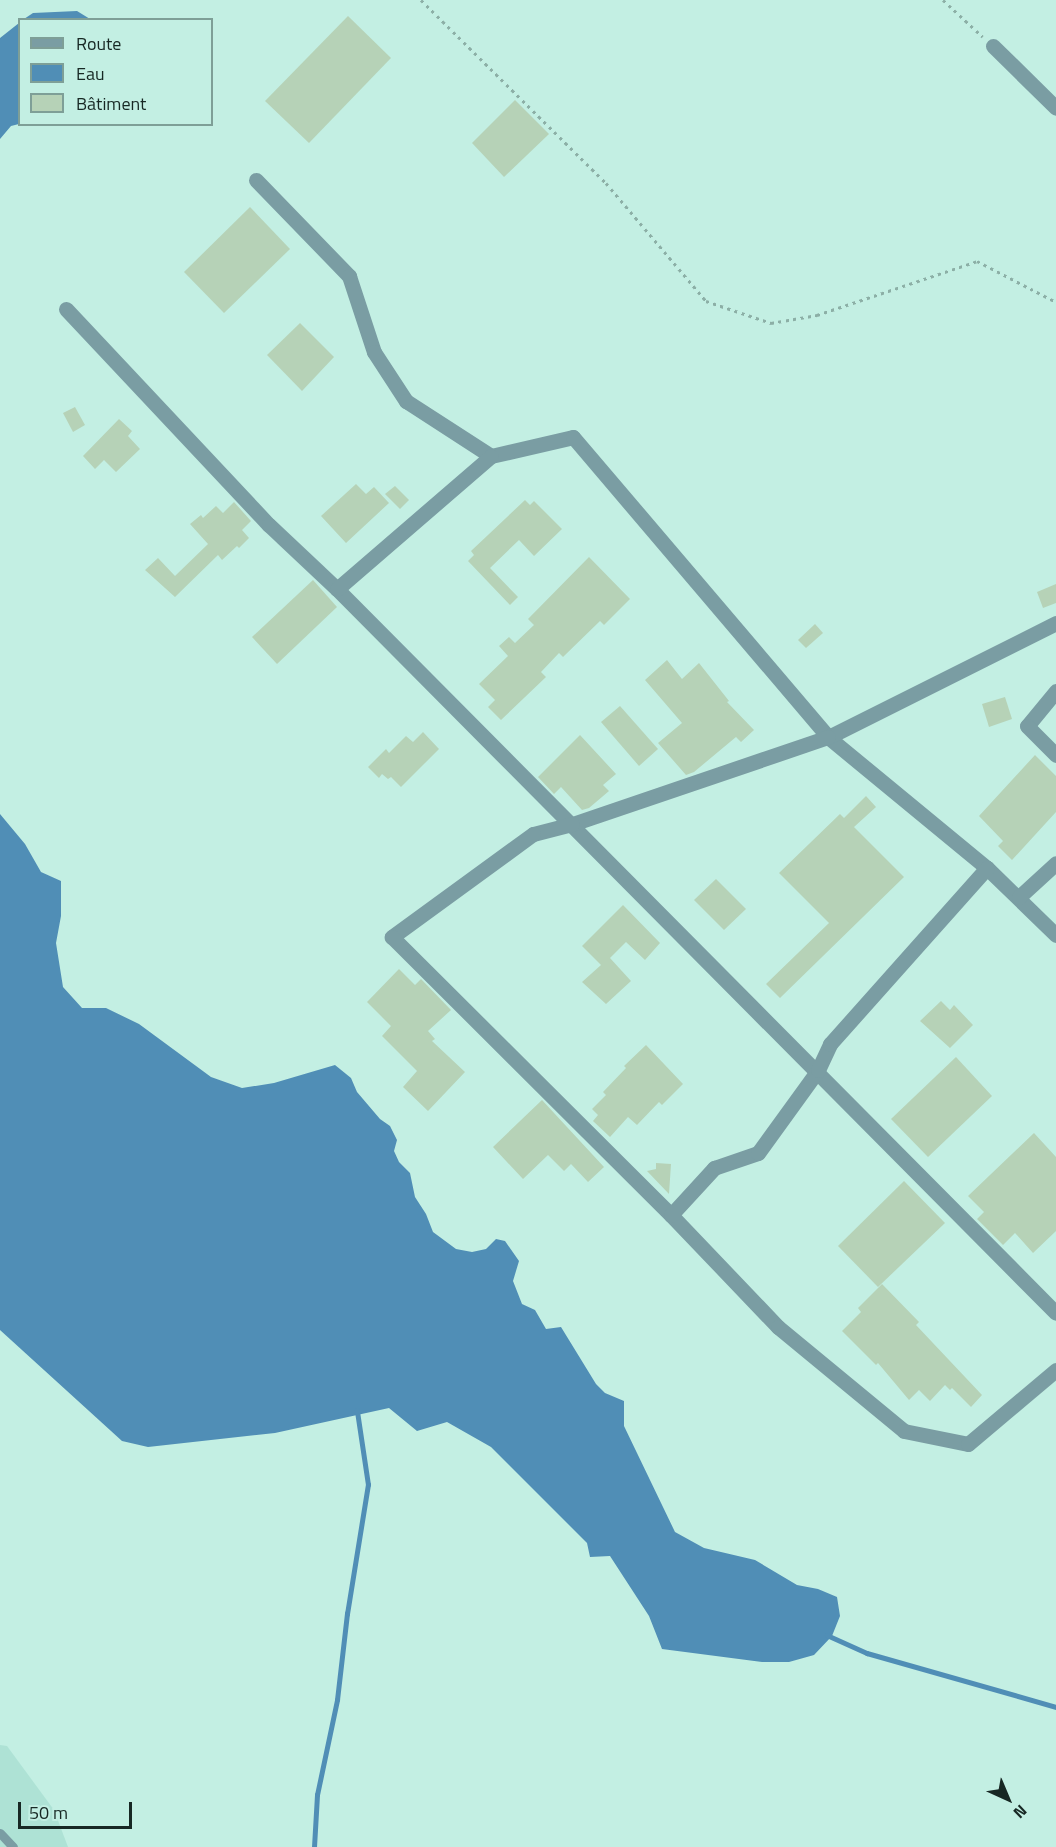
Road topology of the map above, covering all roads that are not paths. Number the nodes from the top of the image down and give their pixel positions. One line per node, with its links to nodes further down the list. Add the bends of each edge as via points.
1 (993, 46): 2 (street)
2 (1056, 108)
3 (256, 180): 5 (street, via 349,276 374,352 406,401)
4 (66, 309): 6 (street, via 269,525)
5 (491, 456): 6 (street); 9 (street, via 573,437)
6 (337, 589): 11 (street)
7 (1056, 623): 9 (street)
8 (1056, 691): 10 (street, via 1027,726)
9 (828, 737): 11 (street); 13 (street)
10 (1056, 755)
11 (572, 824): 16 (street); 17 (street, via 533,834 392,937)
12 (1056, 863): 14 (street)
13 (987, 868): 14 (street); 16 (street, via 830,1044)
14 (1019, 897): 15 (street)
15 (1056, 935)
16 (818, 1070): 17 (street, via 758,1153 714,1168); 18 (street)
17 (671, 1215): 19 (street, via 778,1327 904,1431 968,1444)
18 (1056, 1313)
19 (1056, 1370)
20 (0, 1833): 21 (lane)
21 (13, 1847)

